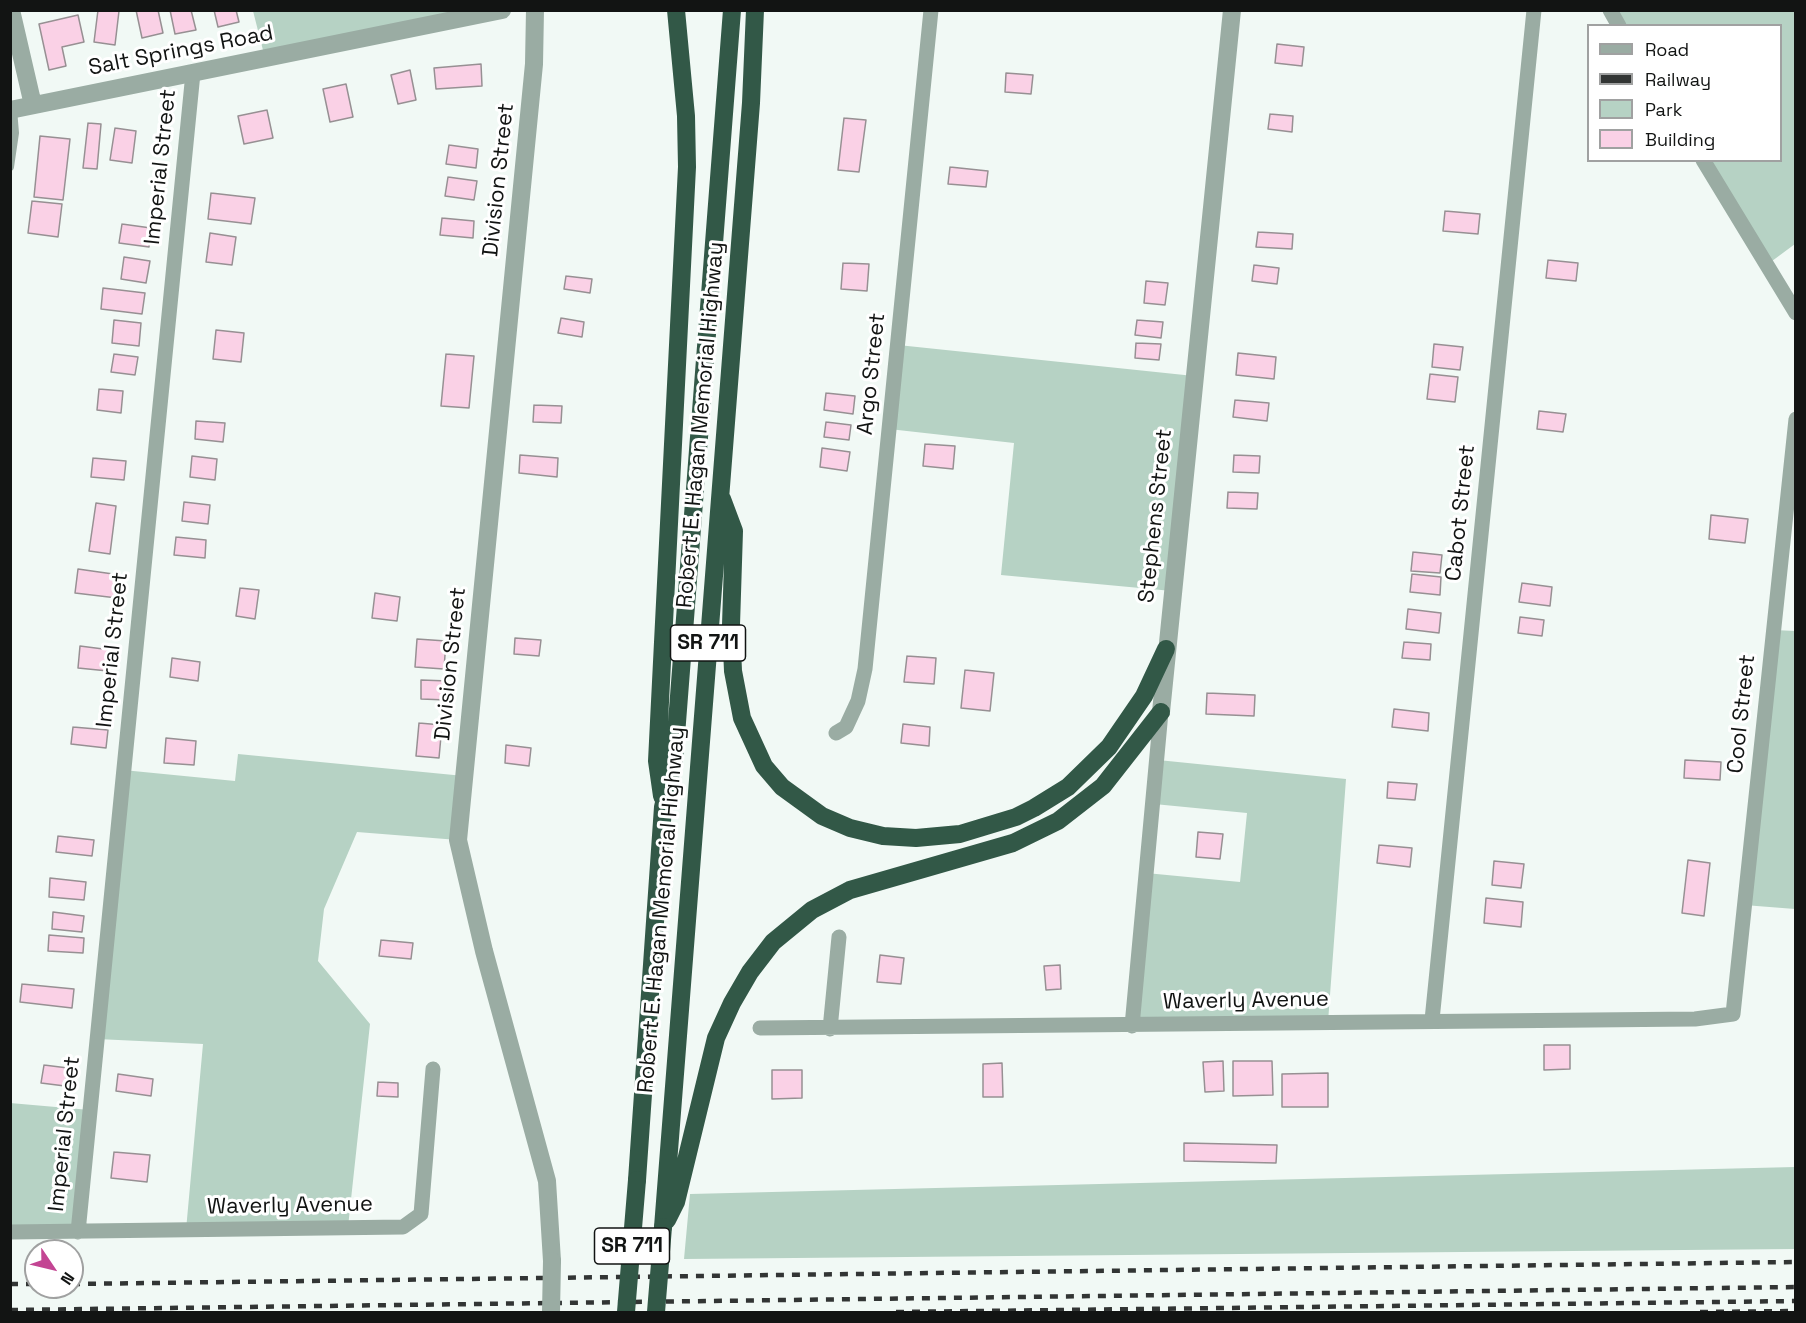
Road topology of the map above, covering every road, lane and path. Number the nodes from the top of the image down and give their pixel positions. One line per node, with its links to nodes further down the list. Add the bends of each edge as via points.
1 (11, 10): 15 (street)
2 (502, 10): 14 (street, Salt Springs Road)
3 (535, 10): 36 (street, Division Street, bridge, via 534,64 458,840 547,1181)
4 (676, 10): 25 (highway, via 686,116 687,211 657,761)
5 (732, 10): 25 (highway, via 674,761)
6 (755, 10): 13 (highway)
7 (766, 10): 13 (highway)
8 (931, 10): 24 (street, Argo Street, via 865,669 858,701 846,727)
9 (1232, 10): 22 (street, Stephens Street)
10 (1534, 10): 28 (street, Cabot Street)
11 (1610, 10): 12 (street)
12 (1618, 24)
13 (757, 53): 21 (highway, Robert E. Hagan Memorial Highway / SR 711)
14 (193, 73): 15 (street, Salt Springs Road); 35 (street, Imperial Street)
15 (33, 105): 16 (street, Salt Springs Road)
16 (12, 110): 18 (lane, via 15,133)
17 (1704, 162): 19 (street)
18 (10, 167)
19 (1796, 313)
20 (1796, 418): 27 (street, Cool Street)
21 (720, 494): 22 (highway, via 734,531 731,625 733,671 742,718 764,766 782,787 822,816 850,828 916,838 960,834 1034,808 1068,786 1109,747 1144,696); 33 (highway, Robert E. Hagan Memorial Highway / SR 711)
22 (1166, 649): 23 (street, Stephens Street)
23 (1161, 712): 29 (street, Stephens Street); 33 (highway, via 1103,786 1058,821 1013,843 850,890 812,910 773,942 744,982 716,1038)
24 (836, 734)
25 (663, 807): 37 (highway, Robert E. Hagan Memorial Highway / SR 711, bridge)
26 (839, 937): 31 (street)
27 (1733, 1014): 28 (street, Waverly Avenue, via 1695,1019)
28 (1432, 1020): 29 (street, Waverly Avenue)
29 (1132, 1026): 31 (street, Waverly Avenue)
30 (760, 1028): 31 (street, Waverly Avenue)
31 (830, 1029)
32 (433, 1069): 35 (street, Waverly Avenue, via 421,1214 403,1227)
33 (673, 1183): 38 (highway, SR 711, bridge, via 676,1202 663,1227)
34 (10, 1232): 35 (street, Waverly Avenue)
35 (78, 1232)
36 (551, 1312)
37 (626, 1312)
38 (656, 1312)

